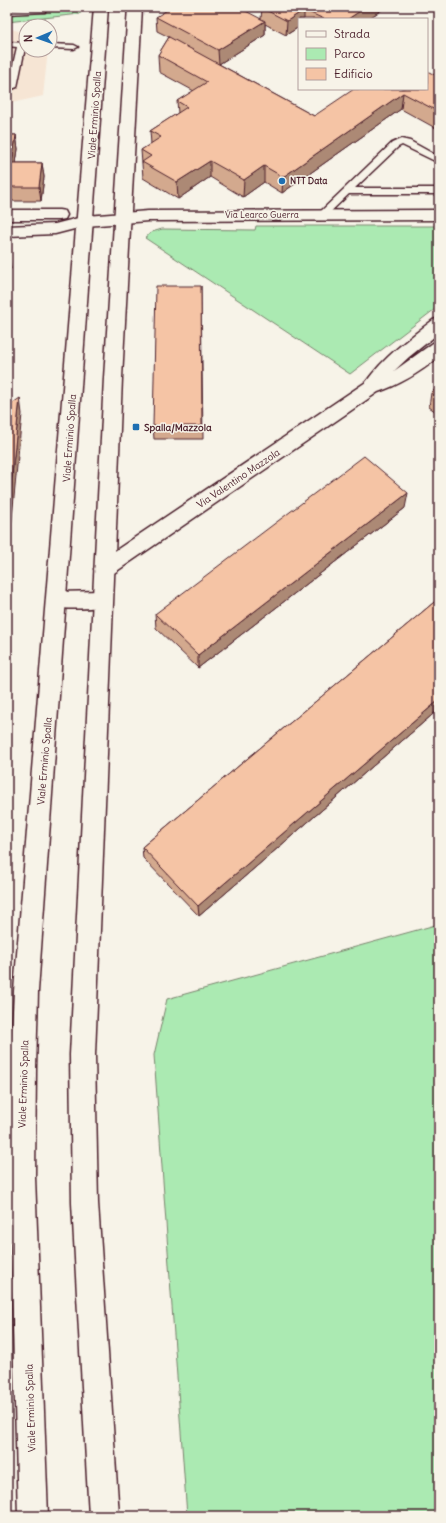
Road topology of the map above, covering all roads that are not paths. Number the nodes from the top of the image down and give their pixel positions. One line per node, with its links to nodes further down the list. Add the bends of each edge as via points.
1 (101, 7): 18 (main road, Viale Erminio Spalla)
2 (134, 7): 17 (main road)
3 (42, 10): 4 (lane)
4 (7, 12)
5 (7, 44): 6 (lane)
6 (18, 45)
7 (58, 46): 8 (lane)
8 (74, 47)
9 (21, 58): 10 (lane, via 13,87)
10 (7, 89)
11 (439, 160): 12 (lane, via 407,143 400,142)
12 (347, 191): 13 (lane); 15 (lane)
13 (439, 191)
14 (7, 215): 18 (main road, Via Learco Guerra, via 60,215)
15 (322, 215): 16 (main road, Via Learco Guerra); 17 (main road, Via Learco Guerra)
16 (439, 215)
17 (121, 218): 18 (main road, Via Learco Guerra); 23 (main road)
18 (86, 221): 19 (main road, Via Learco Guerra, via 55,229); 25 (main road, Viale Erminio Spalla)
19 (7, 231)
20 (439, 324): 22 (main road, Via Valentino Mazzola, via 392,362)
21 (439, 348): 22 (main road, Via Valentino Mazzola, via 391,382)
22 (372, 387): 23 (main road, Via Valentino Mazzola)
23 (104, 569): 24 (main road)
24 (102, 599): 25 (main road); 27 (main road, via 82,1100 84,1181)
25 (57, 600): 26 (main road, Viale Erminio Spalla, via 28,961 23,1069 22,1177)
26 (33, 1516)
27 (104, 1516)

